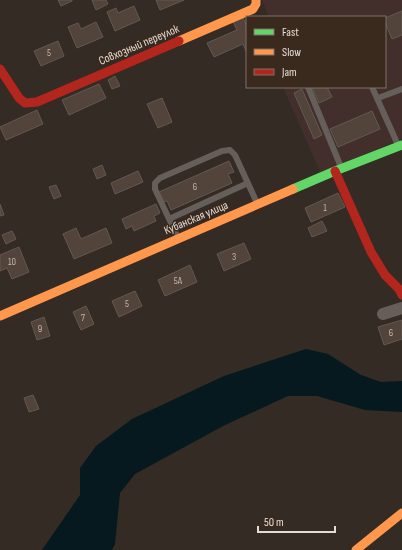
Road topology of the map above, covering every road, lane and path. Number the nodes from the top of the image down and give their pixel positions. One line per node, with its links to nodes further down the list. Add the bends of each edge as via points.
1 (256, 0): 2 (street, Совхозный переулок, via 253,9 37,102 25,103 19,98)
2 (0, 69)
3 (308, 88): 8 (lane)
4 (373, 88): 6 (lane)
5 (402, 89): 6 (lane)
6 (378, 98): 7 (lane)
7 (400, 146): 8 (street, Кубанская улица)
8 (338, 170): 10 (street, Кубанская улица); 13 (street, via 371,252 385,275)
9 (248, 183): 10 (lane); 11 (lane); 11 (lane, via 230,150 222,151 160,178 155,182 155,189)
10 (258, 204): 12 (street, Кубанская улица)
11 (169, 219): 12 (lane)
12 (178, 239): 16 (street, Кубанская улица)
13 (402, 295)
14 (402, 308): 15 (street)
15 (384, 314)
16 (0, 316)
17 (402, 513): 18 (street)
18 (356, 550)

